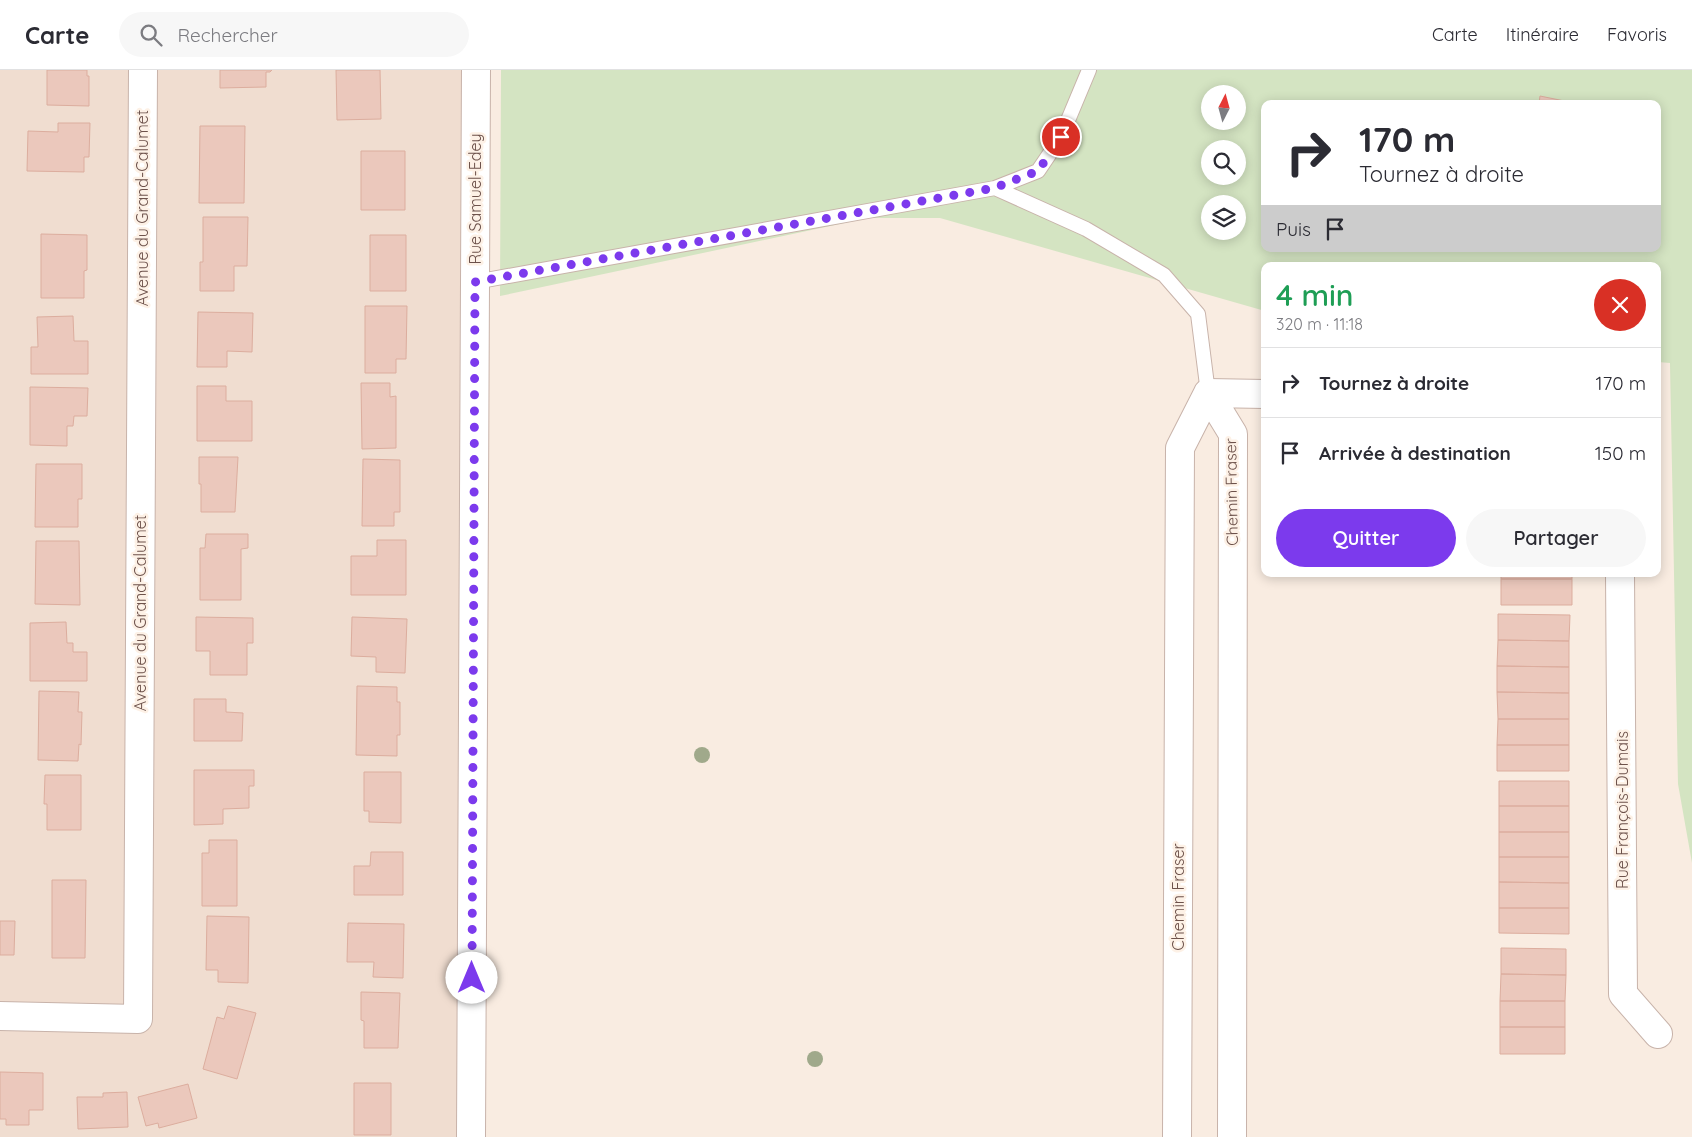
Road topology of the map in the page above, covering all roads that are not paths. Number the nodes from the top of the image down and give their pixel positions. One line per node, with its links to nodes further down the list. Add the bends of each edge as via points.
1 (143, 70): 9 (street, Avenue du Grand-Calumet, via 138,1019)
2 (476, 70): 5 (street, Rue Samuel-Edey)
3 (1089, 70): 4 (lane, via 1061,137 1038,171)
4 (994, 188): 5 (lane); 6 (lane, via 1086,229 1164,274 1198,314)
5 (475, 282): 11 (street, Rue Samuel-Edey)
6 (1208, 393): 7 (street); 12 (street, Chemin Fraser, via 1180,448); 13 (street, Chemin Fraser, via 1232,434)
7 (1261, 394)
8 (1620, 577): 10 (street, Rue François-Dumais, via 1623,994)
9 (0, 1016)
10 (1658, 1034)
11 (471, 1137)
12 (1177, 1137)
13 (1232, 1137)

